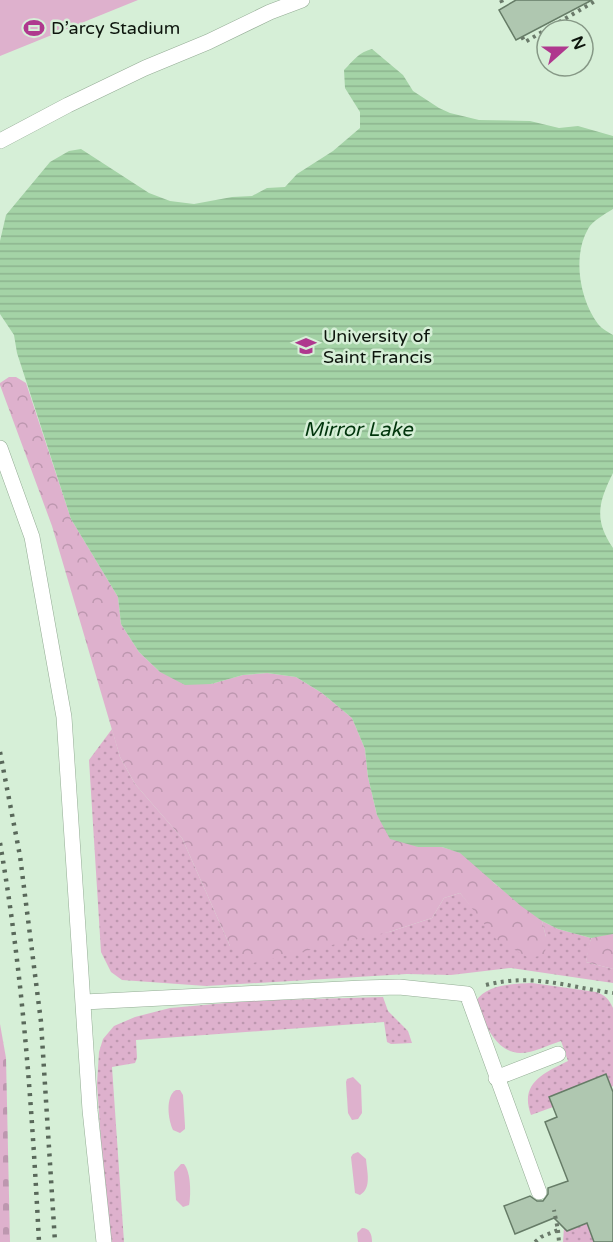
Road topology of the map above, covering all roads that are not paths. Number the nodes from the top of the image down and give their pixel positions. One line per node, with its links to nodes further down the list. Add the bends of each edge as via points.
1 (302, 0): 2 (lane, via 145,68)
2 (0, 141)
3 (0, 448): 4 (lane, via 32,537 64,717)
4 (84, 1002): 6 (lane, via 399,987 467,993); 8 (lane)
5 (558, 1054): 6 (lane)
6 (496, 1078): 7 (lane)
7 (538, 1192)
8 (104, 1242)

